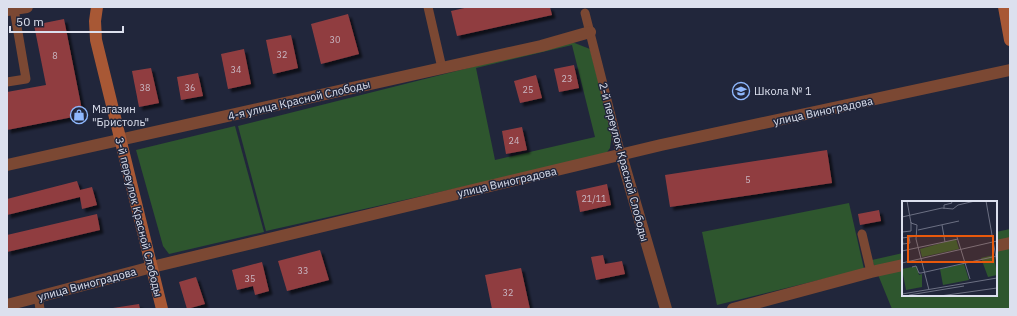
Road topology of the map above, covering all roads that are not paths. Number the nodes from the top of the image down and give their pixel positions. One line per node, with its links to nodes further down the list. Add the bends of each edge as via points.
1 (27, 7): 5 (street)
2 (97, 7): 12 (street, 3-й переулок Красной Слободы, via 96,40)
3 (428, 7): 9 (lane)
4 (1004, 7): 8 (street)
5 (11, 10): 11 (lane, via 26,79)
6 (585, 13): 7 (lane, 2-й переулок Красной Слободы)
7 (590, 32): 9 (street, 4-я улица Красной Слободы, via 541,46); 13 (lane, 2-й переулок Красной Слободы)
8 (1010, 40)
9 (442, 68): 12 (street, 4-я улица Красной Слободы)
10 (1010, 70): 13 (street, улица Виноградова)
11 (7, 82)
12 (120, 140): 14 (street, 4-я улица Красной Слободы); 19 (street, 3-й переулок Красной Слободы)
13 (621, 155): 19 (street, улица Виноградова); 24 (street, 2-й переулок Красной Слободы)
14 (7, 165)
15 (862, 234): 20 (lane)
16 (1010, 243): 17 (street)
17 (997, 246)
18 (902, 265): 20 (street)
19 (152, 266): 21 (street, улица Виноградова); 23 (street, 3-й переулок Красной Слободы)
20 (871, 272): 25 (street)
21 (39, 303): 22 (street, улица Виноградова)
22 (7, 305)
23 (162, 309)
24 (666, 309)
25 (733, 309)

